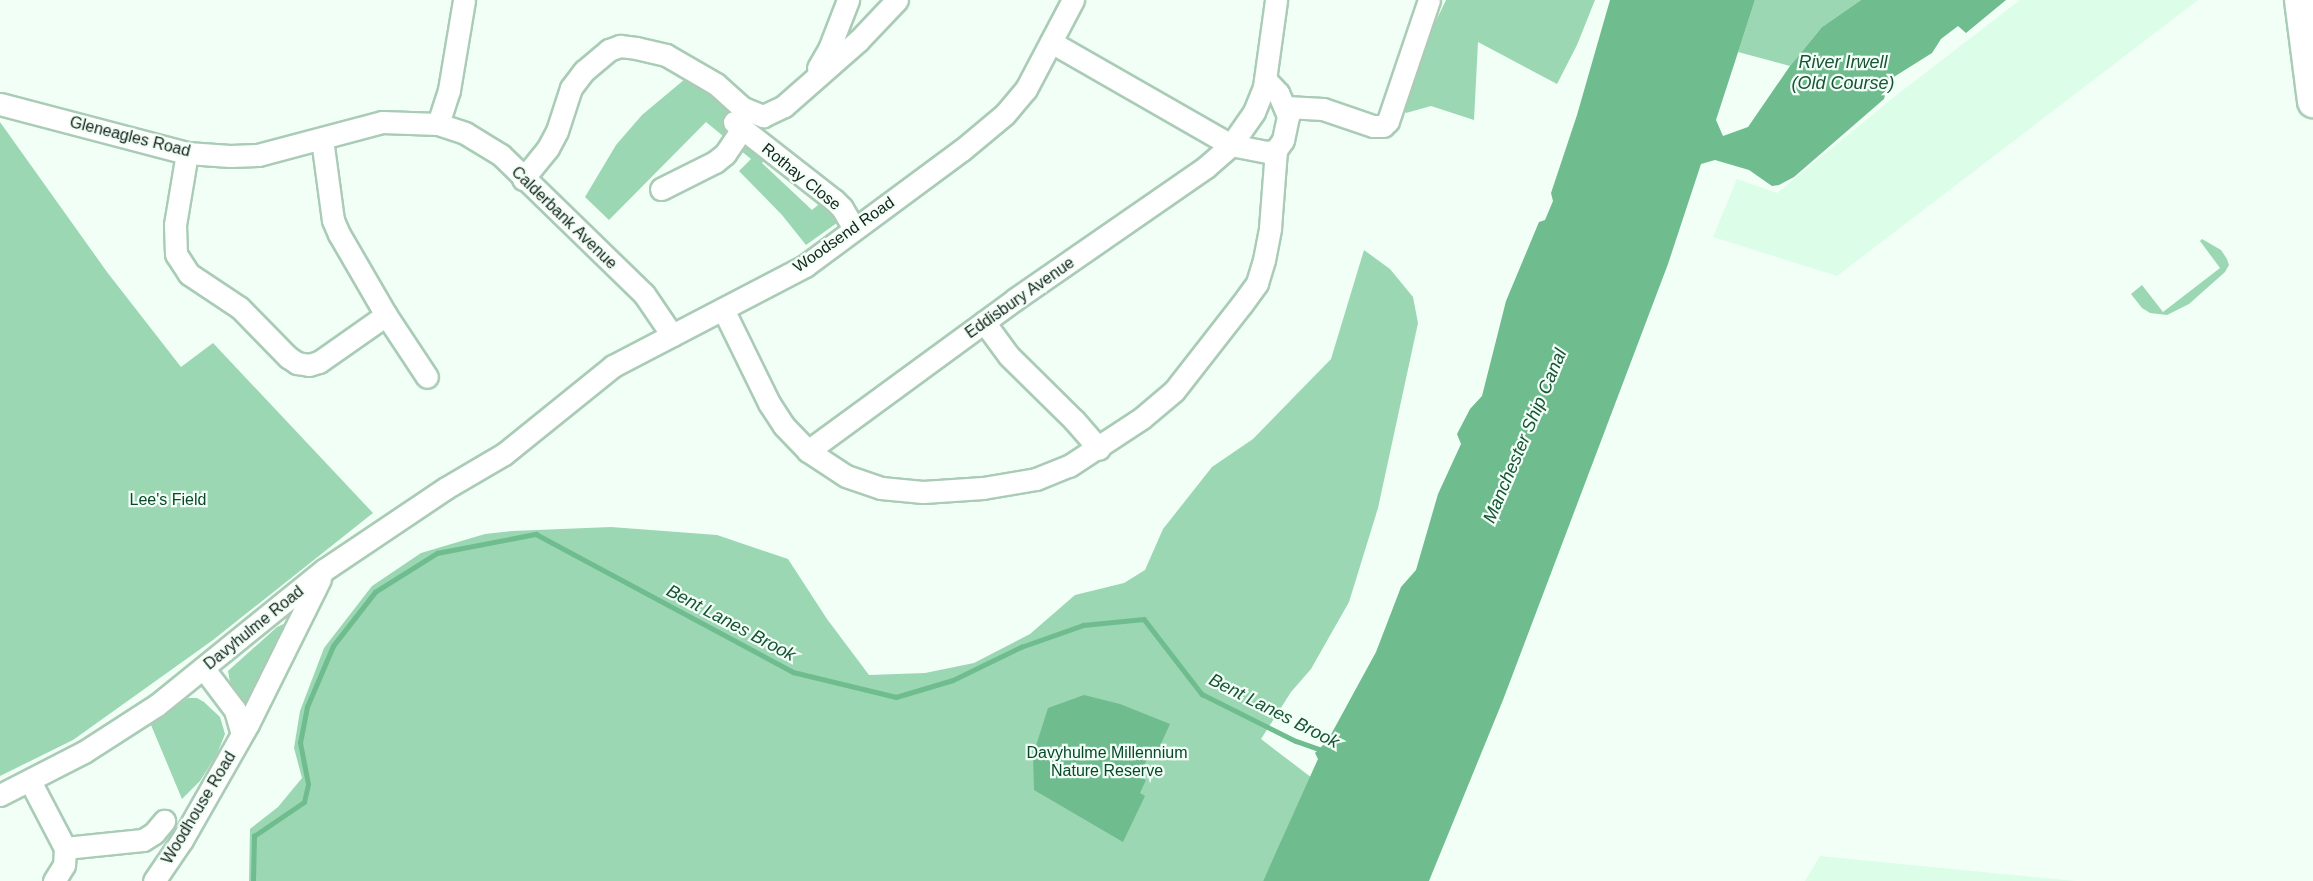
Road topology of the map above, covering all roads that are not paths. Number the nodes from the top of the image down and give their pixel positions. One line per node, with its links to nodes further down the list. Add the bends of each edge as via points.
1 (464, 0): 15 (street, via 449,90)
2 (848, 0): 10 (street, via 829,49)
3 (897, 0): 10 (street)
4 (1073, 0): 8 (street, Woodsend Road)
5 (1276, 0): 9 (street, Eddisbury Avenue)
6 (1429, 0): 13 (street, via 1383,126 1323,109)
7 (2300, 0): 11 (highway)
8 (1052, 42): 17 (street); 22 (street, Woodsend Road, via 1026,89 1005,114)
9 (1265, 79): 13 (street); 17 (street, Eddisbury Avenue, via 1254,112)
10 (807, 85): 20 (street, via 784,106 763,116 743,108 716,84 666,55 620,46 598,58 571,88 552,140)
11 (2313, 102)
12 (0, 104): 19 (street, Gleneagles Road)
13 (1286, 107): 18 (street, via 1286,129)
14 (401, 121): 15 (street, Calderbank Avenue); 16 (street, Gleneagles Road, via 382,122)
15 (438, 124): 20 (street, Calderbank Avenue, via 485,144)
16 (322, 139): 19 (street, Gleneagles Road, via 258,154); 24 (street, via 333,220)
17 (1231, 145): 18 (street); 25 (street, Eddisbury Avenue, via 1206,167)
18 (1276, 150): 28 (street, via 1270,228 1257,283 1174,391)
19 (188, 153): 24 (street, via 175,225 176,254 189,274 240,308 288,357 309,365 319,362)
20 (524, 179): 26 (street, Calderbank Avenue, via 644,294)
21 (661, 189): 22 (street, Rothay Close, via 685,168 725,154 738,126 834,200)
22 (854, 229): 23 (street, Woodsend Road, via 805,266)
23 (723, 309): 26 (street, Woodsend Road); 29 (street, via 769,403)
24 (386, 315): 27 (street)
25 (984, 322): 28 (street, via 1009,356); 29 (street, Eddisbury Avenue)
26 (672, 335): 30 (street, Woodsend Road, via 613,366)
27 (427, 376)
28 (1099, 449): 29 (street, via 1036,479 923,492 881,488 846,476)
29 (808, 451)
30 (504, 454): 31 (street, Davyhulme Road)
31 (324, 570): 32 (street, Davyhulme Road); 33 (street, Woodhouse Road)
32 (204, 669): 33 (street, Woodhouse Road, via 235,710); 34 (street, Davyhulme Road, via 120,730)
33 (242, 734): 39 (street, Woodhouse Road)
34 (30, 782): 35 (street, Davyhulme Road); 37 (street)
35 (0, 795)
36 (164, 821): 37 (street, via 143,840)
37 (65, 848): 38 (street, via 64,865)
38 (54, 881)
39 (154, 881)

